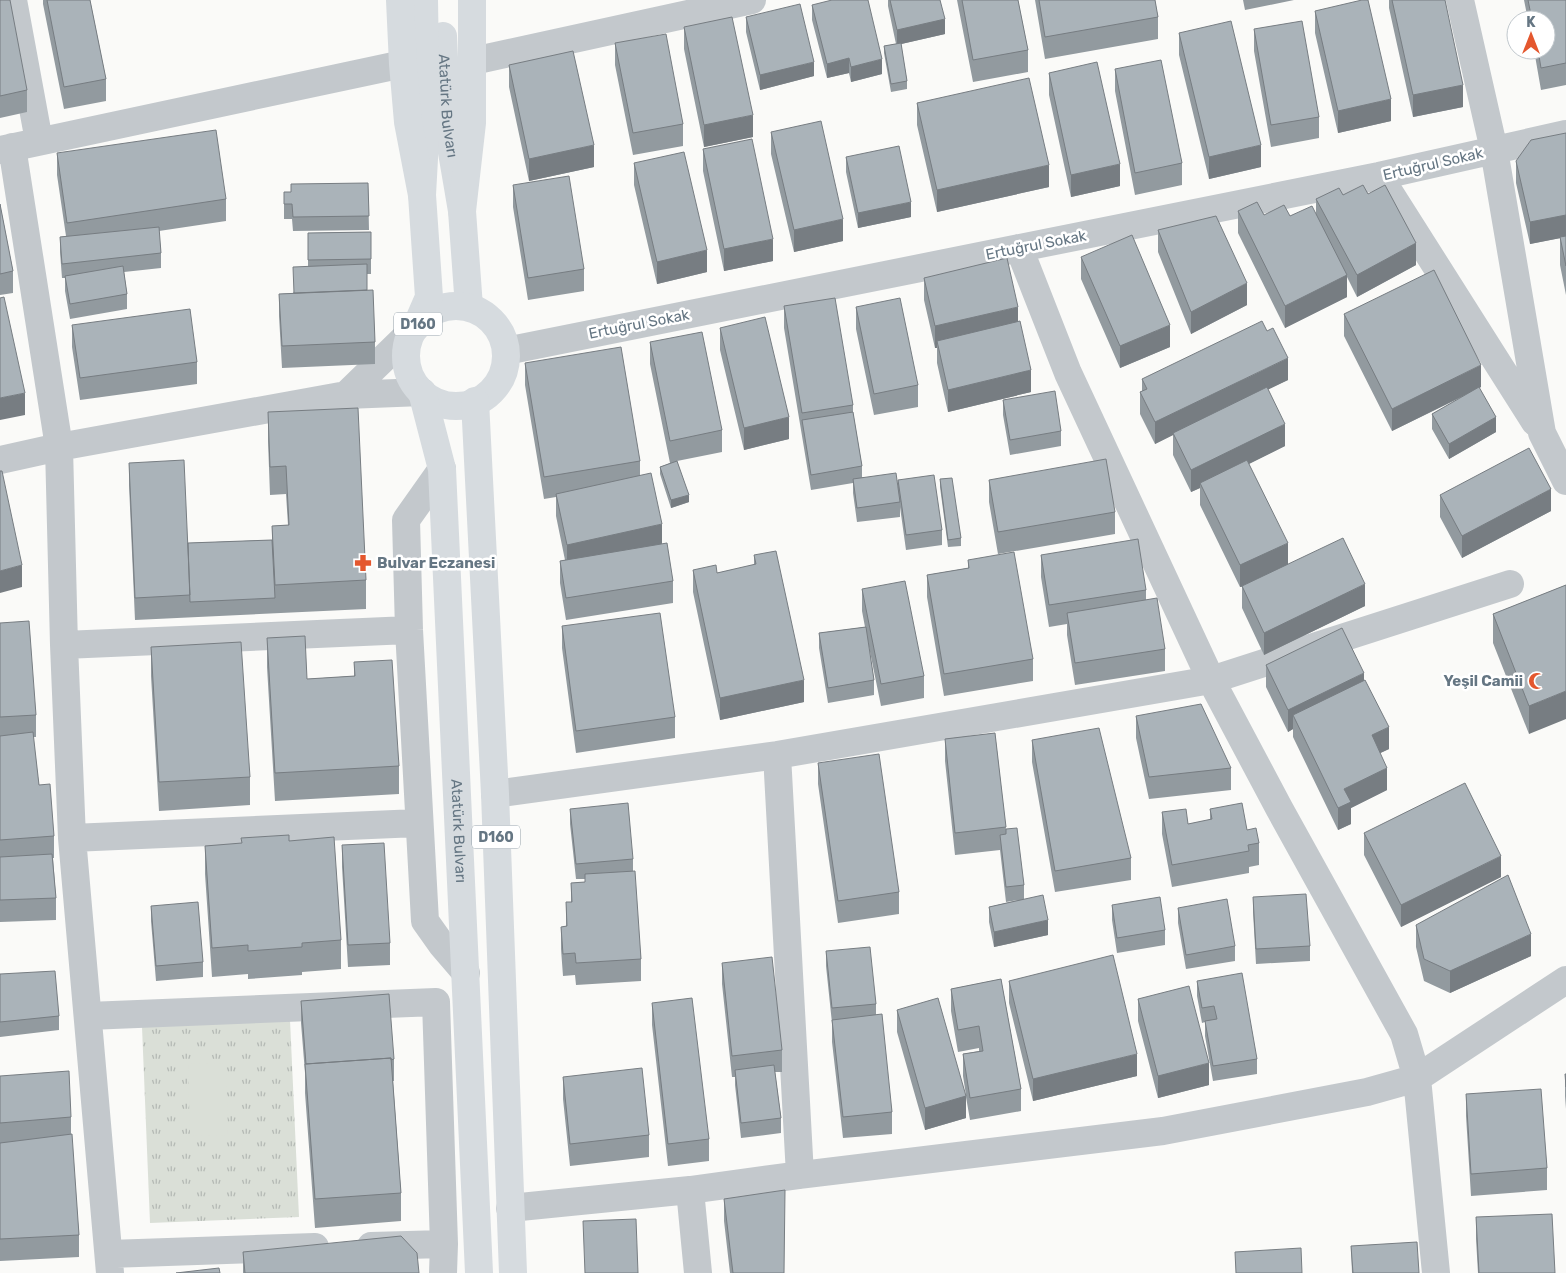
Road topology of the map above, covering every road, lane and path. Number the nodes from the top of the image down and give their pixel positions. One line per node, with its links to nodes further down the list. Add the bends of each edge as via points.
1 (13, 0): 11 (street)
2 (400, 0): 9 (main road)
3 (424, 0): 15 (main road, D160, via 426,122)
4 (441, 0): 16 (main road, Atatürk Bulvarı, via 447,123)
5 (472, 0): 8 (main road)
6 (752, 0): 8 (street)
7 (1460, 0): 13 (street)
8 (473, 62): 16 (main road, via 472,124)
9 (403, 64): 11 (street); 15 (main road, via 408,122)
10 (1566, 134): 13 (street, Ertuğrul Sokak)
11 (39, 141): 12 (street)
12 (6, 148): 25 (street)
13 (1494, 150): 14 (street, Ertuğrul Sokak); 24 (street)
14 (1379, 176): 17 (street, Ertuğrul Sokak); 24 (street)
15 (422, 195): 19 (main road, D160, via 429,297)
16 (462, 211): 18 (main road)
17 (1020, 248): 20 (street, Ertuğrul Sokak); 32 (street, via 1068,373)
18 (469, 307): 19 (main road, D160, via 452,306 436,310); 20 (main road, via 496,325)
19 (416, 327): 21 (main road, D160, via 406,347 406,364); 22 (street)
20 (506, 351): 23 (main road, via 503,373 494,388)
21 (422, 392): 22 (street); 23 (main road, via 435,401 451,405); 27 (main road, Atatürk Bulvarı / D160)
22 (346, 395): 25 (street)
23 (475, 401): 34 (main road, D160)
24 (1542, 433): 28 (street)
25 (59, 447): 26 (street); 31 (street)
26 (0, 460)
27 (442, 469): 30 (street, via 406,520); 37 (main road, Atatürk Bulvarı / D160)
28 (1566, 481)
29 (1510, 584): 32 (street)
30 (409, 630): 31 (street); 35 (street)
31 (64, 645): 36 (street)
32 (1211, 680): 33 (street); 40 (street, via 1404,1034)
33 (777, 755): 34 (street); 41 (street)
34 (494, 794): 43 (main road, D160)
35 (418, 823): 36 (street); 37 (street, via 424,921)
36 (72, 838): 39 (street)
37 (466, 973): 47 (main road, Atatürk Bulvarı / D160)
38 (1566, 980): 40 (street)
39 (88, 1016): 44 (street, via 436,1002); 45 (street)
40 (1416, 1078): 41 (street, via 1367,1092 1163,1131); 50 (street)
41 (800, 1175): 42 (street)
42 (690, 1190): 43 (street); 49 (street)
43 (510, 1208): 48 (main road, D160)
44 (444, 1244): 45 (street, via 341,1247); 46 (street)
45 (110, 1263)
46 (443, 1273)
47 (479, 1273)
48 (513, 1273)
49 (698, 1273)
50 (1436, 1273)

